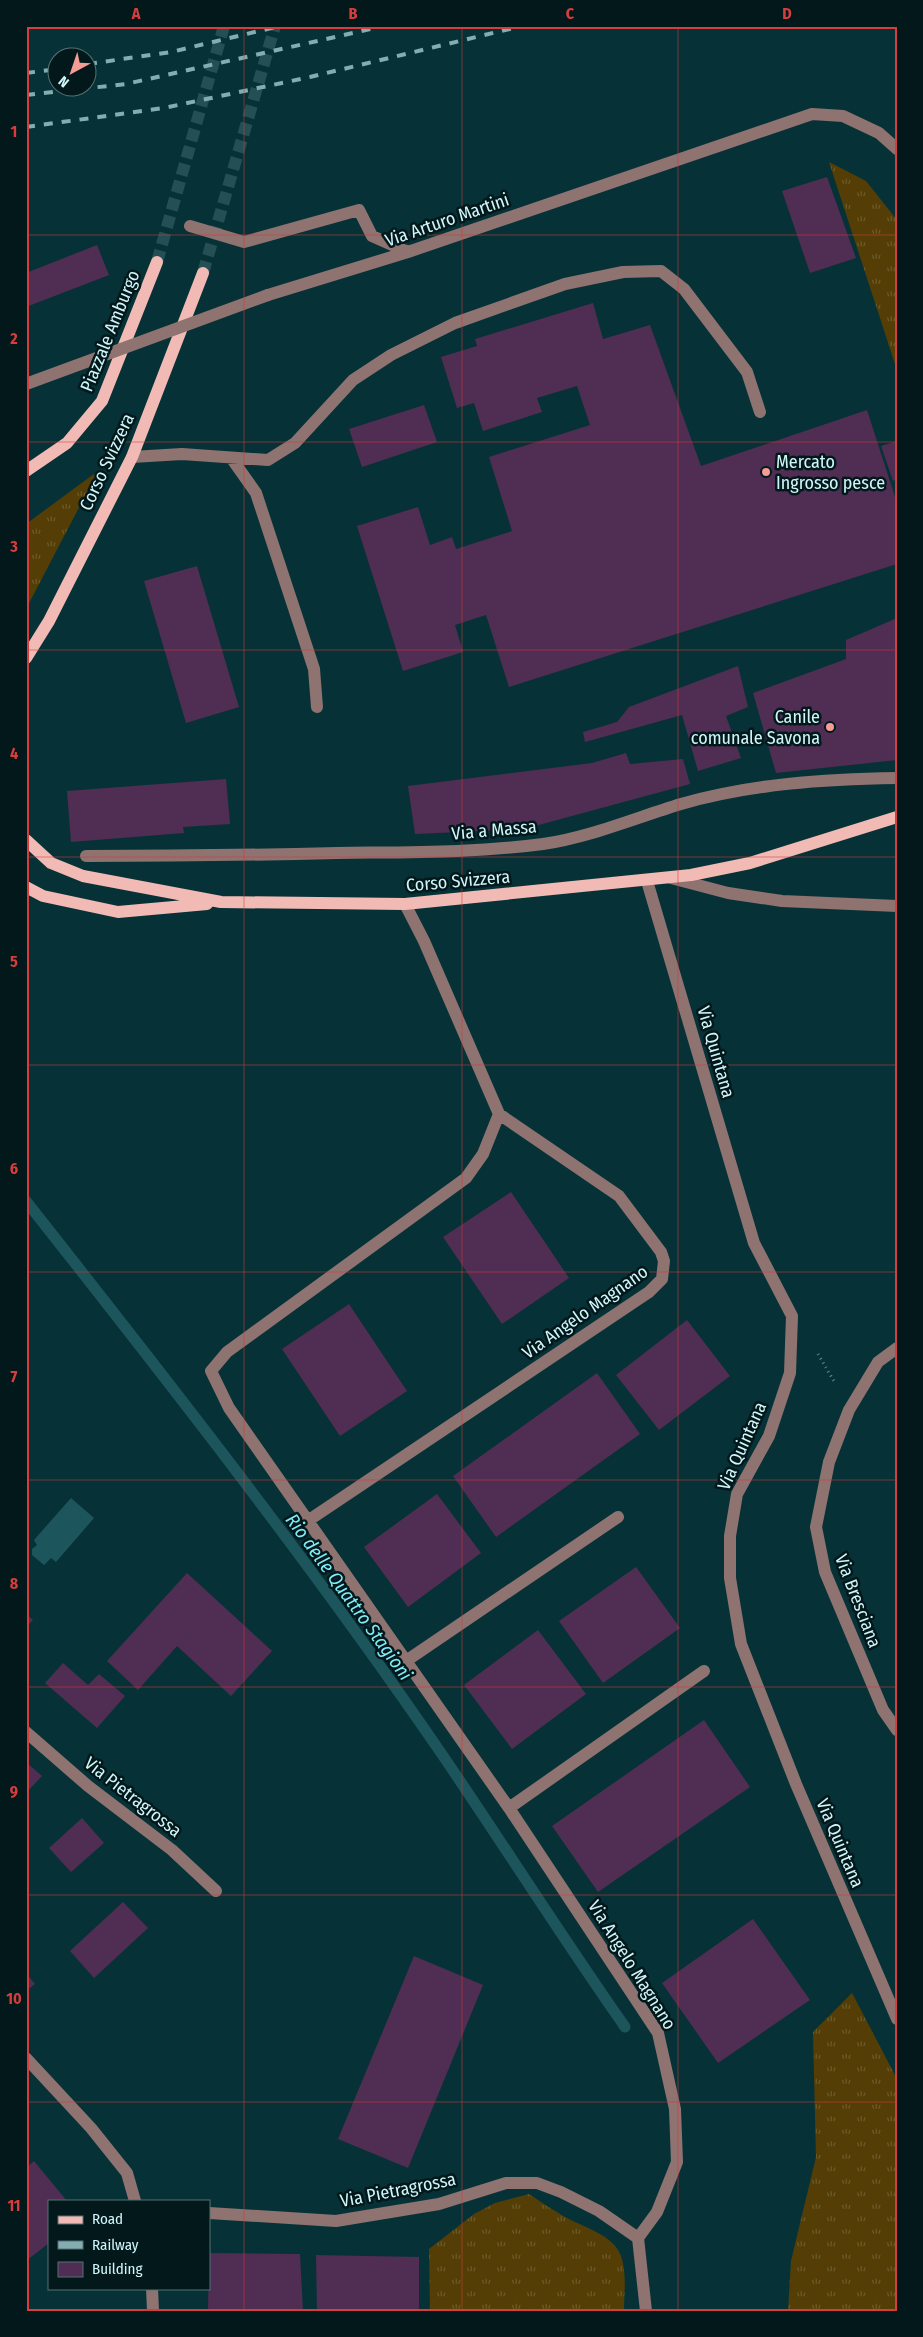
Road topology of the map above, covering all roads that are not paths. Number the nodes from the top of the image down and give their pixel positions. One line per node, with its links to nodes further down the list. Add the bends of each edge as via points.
1 (897, 149): 3 (street, Via Arturo Martini, via 879,133 843,116 812,114)
2 (190, 226): 3 (street, via 244,242 359,210 372,236)
3 (408, 252): 6 (street, Via Arturo Martini, bridge, via 268,295)
4 (157, 262): 10 (main road, Piazzale Amburgo, via 102,401 68,443)
5 (203, 273): 8 (main road, Corso Svizzera)
6 (26, 384)
7 (760, 412): 9 (street, via 747,372 684,289 661,271 623,272 565,284 455,323 391,355 353,380 295,443 268,460)
8 (132, 457): 9 (street, via 182,454); 11 (main road, Corso Svizzera, via 49,621)
9 (232, 459): 12 (street, via 256,493 314,670)
10 (26, 471)
11 (26, 658)
12 (317, 707)
13 (897, 778): 16 (street, Via a Massa, via 858,778 758,787 680,804 544,844 436,852)
14 (897, 817): 17 (main road, Corso Svizzera, via 750,864)
15 (26, 840): 20 (main road, Corso Svizzera, via 51,863 83,876)
16 (86, 856)
17 (668, 877): 18 (main road, Corso Svizzera); 22 (street, via 728,893 782,902)
18 (647, 881): 21 (main road, Corso Svizzera); 33 (street, Via Quintana, via 754,1243 792,1316 790,1373 769,1436 737,1494 730,1536 730,1578 741,1644 796,1784)
19 (26, 887): 20 (main road, via 43,896 118,912)
20 (221, 902): 21 (main road, Corso Svizzera)
21 (405, 904): 23 (street)
22 (897, 906)
23 (499, 1114): 26 (street, Via Angelo Magnano, via 483,1154 466,1178 227,1352 211,1371 229,1408); 26 (street, Via Angelo Magnano, via 619,1196 661,1252 664,1261 662,1279 650,1292)
24 (897, 1348): 29 (street, Via Bresciana, via 878,1362 849,1410 829,1462 816,1527 825,1572 883,1710)
25 (618, 1517): 27 (street)
26 (309, 1520): 27 (street, Via Angelo Magnano)
27 (406, 1661): 31 (street, Via Angelo Magnano)
28 (704, 1671): 31 (street)
29 (897, 1730)
30 (26, 1732): 32 (street, Via Pietragrossa, via 88,1786 172,1850)
31 (509, 1808): 37 (street, Via Angelo Magnano, via 658,2033 675,2109 677,2162 657,2212)
32 (216, 1891)
33 (897, 2019)
34 (26, 2058): 35 (street, via 91,2128 127,2173)
35 (135, 2200)
36 (210, 2213): 37 (street, Via Pietragrossa, via 336,2221 439,2204 506,2183 537,2183 599,2211)
37 (638, 2238): 40 (street)
38 (152, 2290): 39 (street)
39 (153, 2311)
40 (646, 2311)

